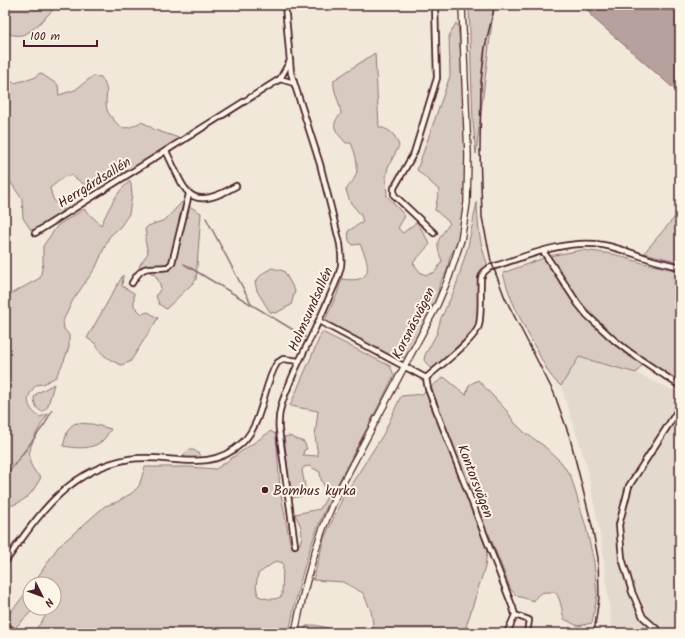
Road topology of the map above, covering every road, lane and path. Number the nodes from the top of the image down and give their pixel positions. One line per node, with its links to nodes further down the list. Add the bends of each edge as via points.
1 (286, 5): 4 (street, Holmsundsallén)
2 (435, 5): 11 (street, via 436,78 414,153 394,188 394,195)
3 (462, 5): 17 (street, Korsnäsvägen, via 468,155 467,203 461,240 449,277 437,306)
4 (290, 62): 5 (street); 6 (street, Holmsundsallén)
5 (280, 79): 6 (street); 7 (street, Herrgårdsallén)
6 (294, 83): 15 (street, Holmsundsallén, via 320,164 341,249 340,269)
7 (166, 151): 9 (street); 10 (street, Herrgårdsallén)
8 (236, 186): 9 (street, via 206,198 195,198)
9 (189, 194): 14 (street, via 172,263 168,268 144,269)
10 (35, 233)
11 (434, 233)
12 (543, 251): 13 (street, via 571,245 601,245); 18 (street, via 489,268 484,272 477,331); 19 (street, via 587,315 614,340)
13 (680, 267)
14 (132, 283)
15 (319, 321): 16 (street, Holmsundsallén); 17 (street)
16 (299, 361): 21 (street, Holmsundsallén, via 282,402 278,421); 22 (street, via 283,360 277,363 253,429 233,450 221,457 205,461 152,458 129,460 90,473 64,489 48,504)
17 (405, 366): 18 (street); 26 (street, Korsnäsvägen, via 330,509 311,562)
18 (426, 378): 23 (street, Kontorsvägen)
19 (680, 386)
20 (680, 407): 29 (street, via 629,486 619,525 622,558 632,592 643,617)
21 (295, 545)
22 (5, 562)
23 (515, 615): 27 (street); 28 (street, via 529,620)
24 (5, 625): 25 (street)
25 (14, 633)
26 (295, 633)
27 (507, 633)
28 (527, 633)
29 (661, 633)

